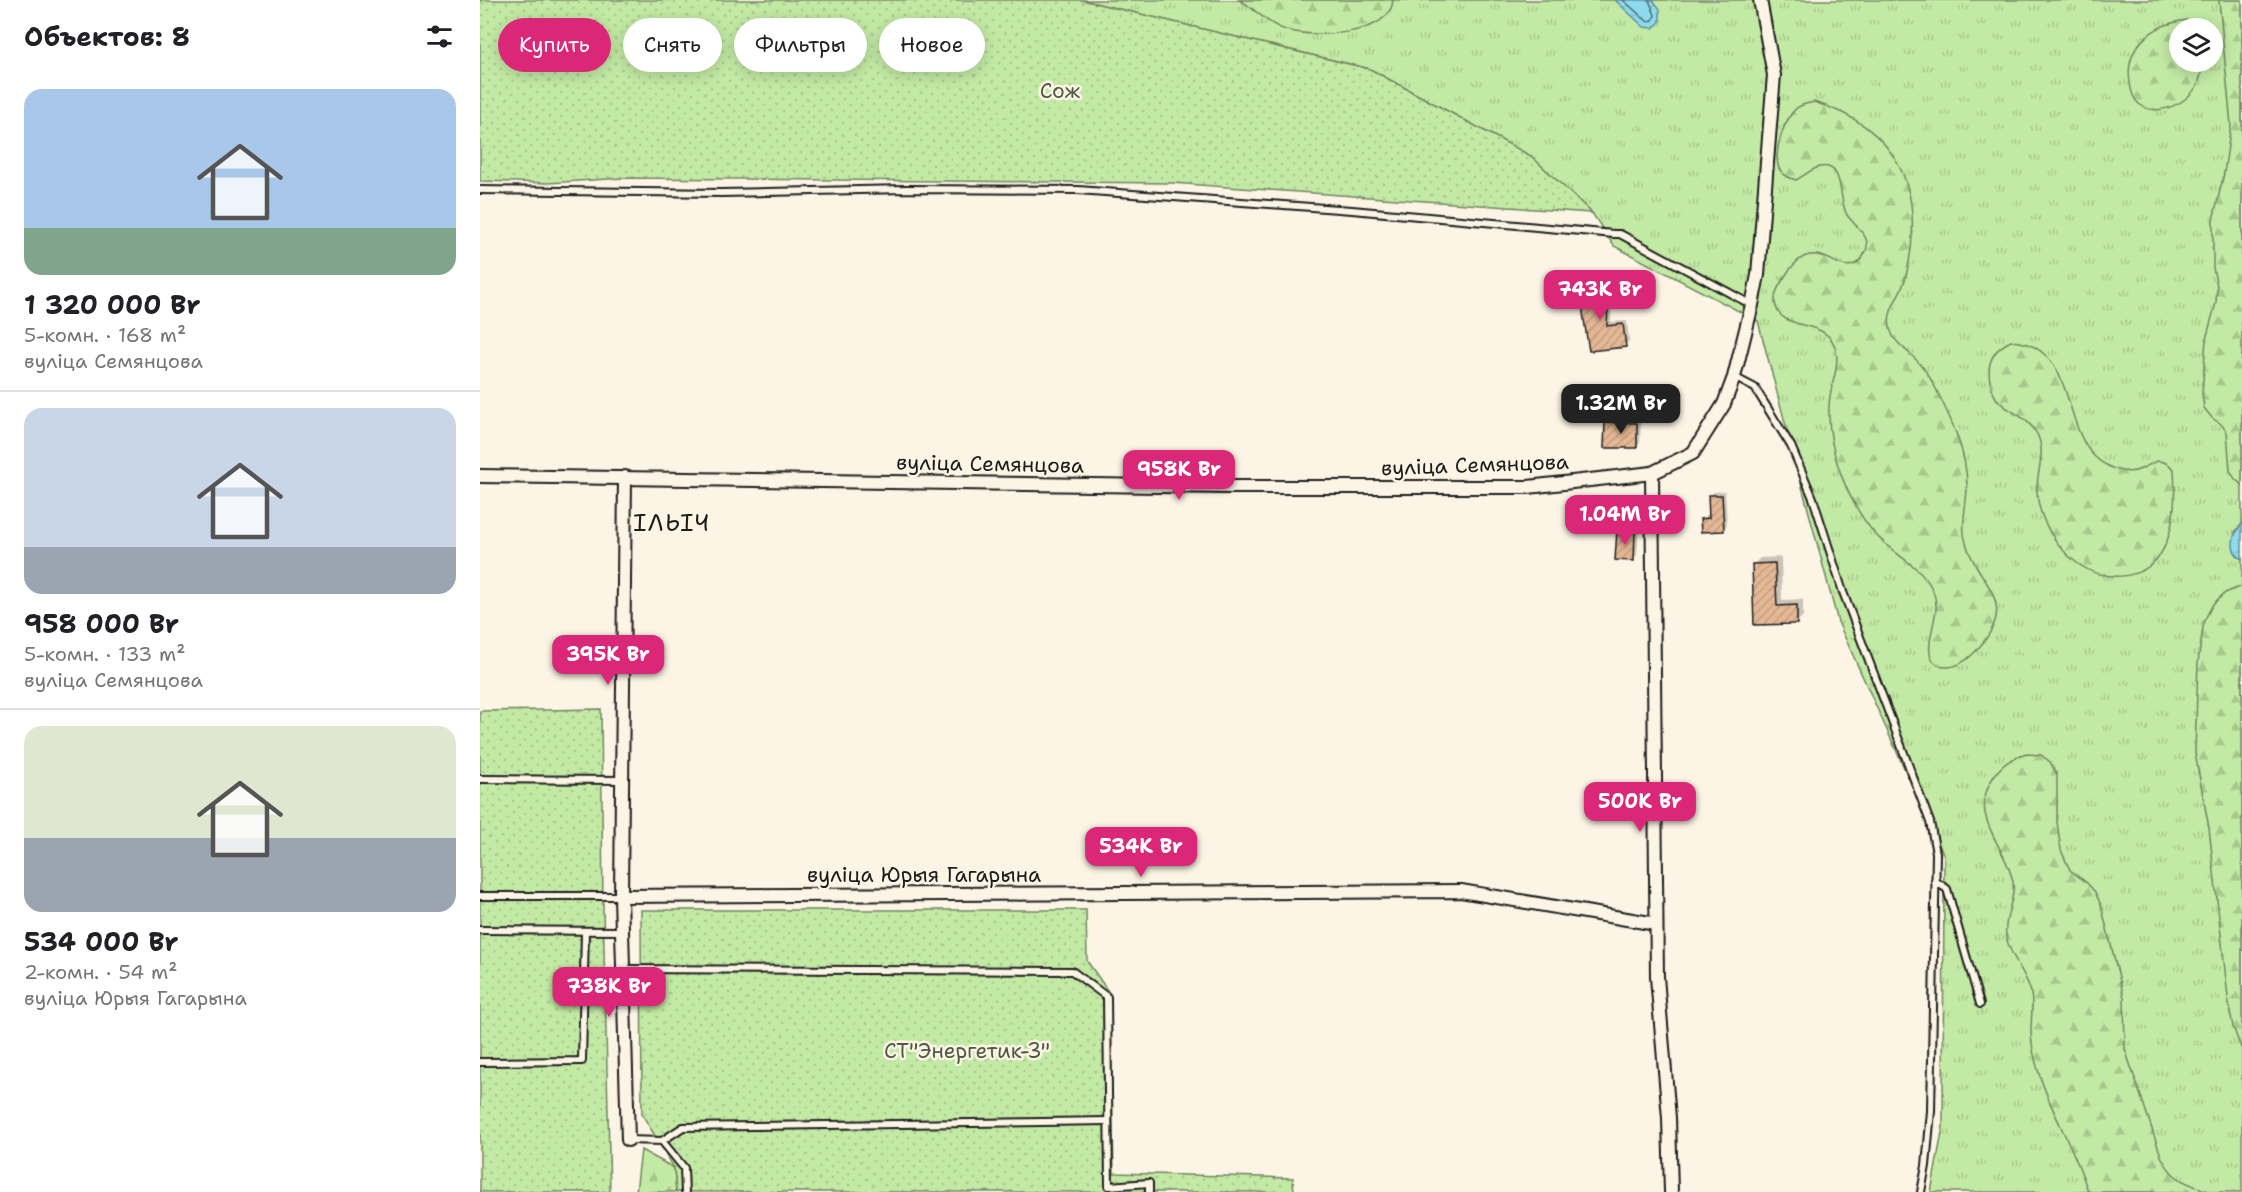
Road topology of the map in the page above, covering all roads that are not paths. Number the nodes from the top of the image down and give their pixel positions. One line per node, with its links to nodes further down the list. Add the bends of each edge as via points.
1 (1760, 0): 3 (street, вуліца Семянцова, via 1774,75 1758,276)
2 (480, 190): 3 (lane, via 722,193 1078,189 1620,234)
3 (1752, 305): 4 (street, вуліца Семянцова)
4 (1734, 377): 5 (street, вуліца Семянцова, via 1724,404 1693,453); 10 (lane, via 1755,388 1791,446 1814,498 1843,592 1930,822 1936,853)
5 (1652, 473): 7 (street, вуліца Семянцова, via 1528,487 1227,487); 13 (street)
6 (480, 476): 7 (street, вуліца Семянцова)
7 (624, 477): 9 (street)
8 (480, 779): 9 (lane)
9 (623, 780): 12 (street)
10 (1935, 881): 18 (lane, via 1947,889); 26 (lane, via 1931,1110)
11 (480, 896): 12 (lane)
12 (621, 896): 13 (street, вуліца Юрыя Гагарына, via 1461,891); 16 (street)
13 (1656, 924): 25 (street)
14 (480, 930): 15 (lane)
15 (585, 931): 16 (lane); 19 (lane, via 582,1061)
16 (622, 931): 17 (street)
17 (623, 969): 20 (lane, via 1072,971 1107,997); 21 (street)
18 (1980, 1004)
19 (480, 1062)
20 (1108, 1121): 22 (lane, via 683,1127); 24 (lane, via 1109,1186 1149,1183)
21 (628, 1140): 22 (lane)
22 (662, 1141): 23 (lane, via 684,1168)
23 (685, 1192)
24 (1149, 1192)
25 (1671, 1192)
26 (1921, 1192)

